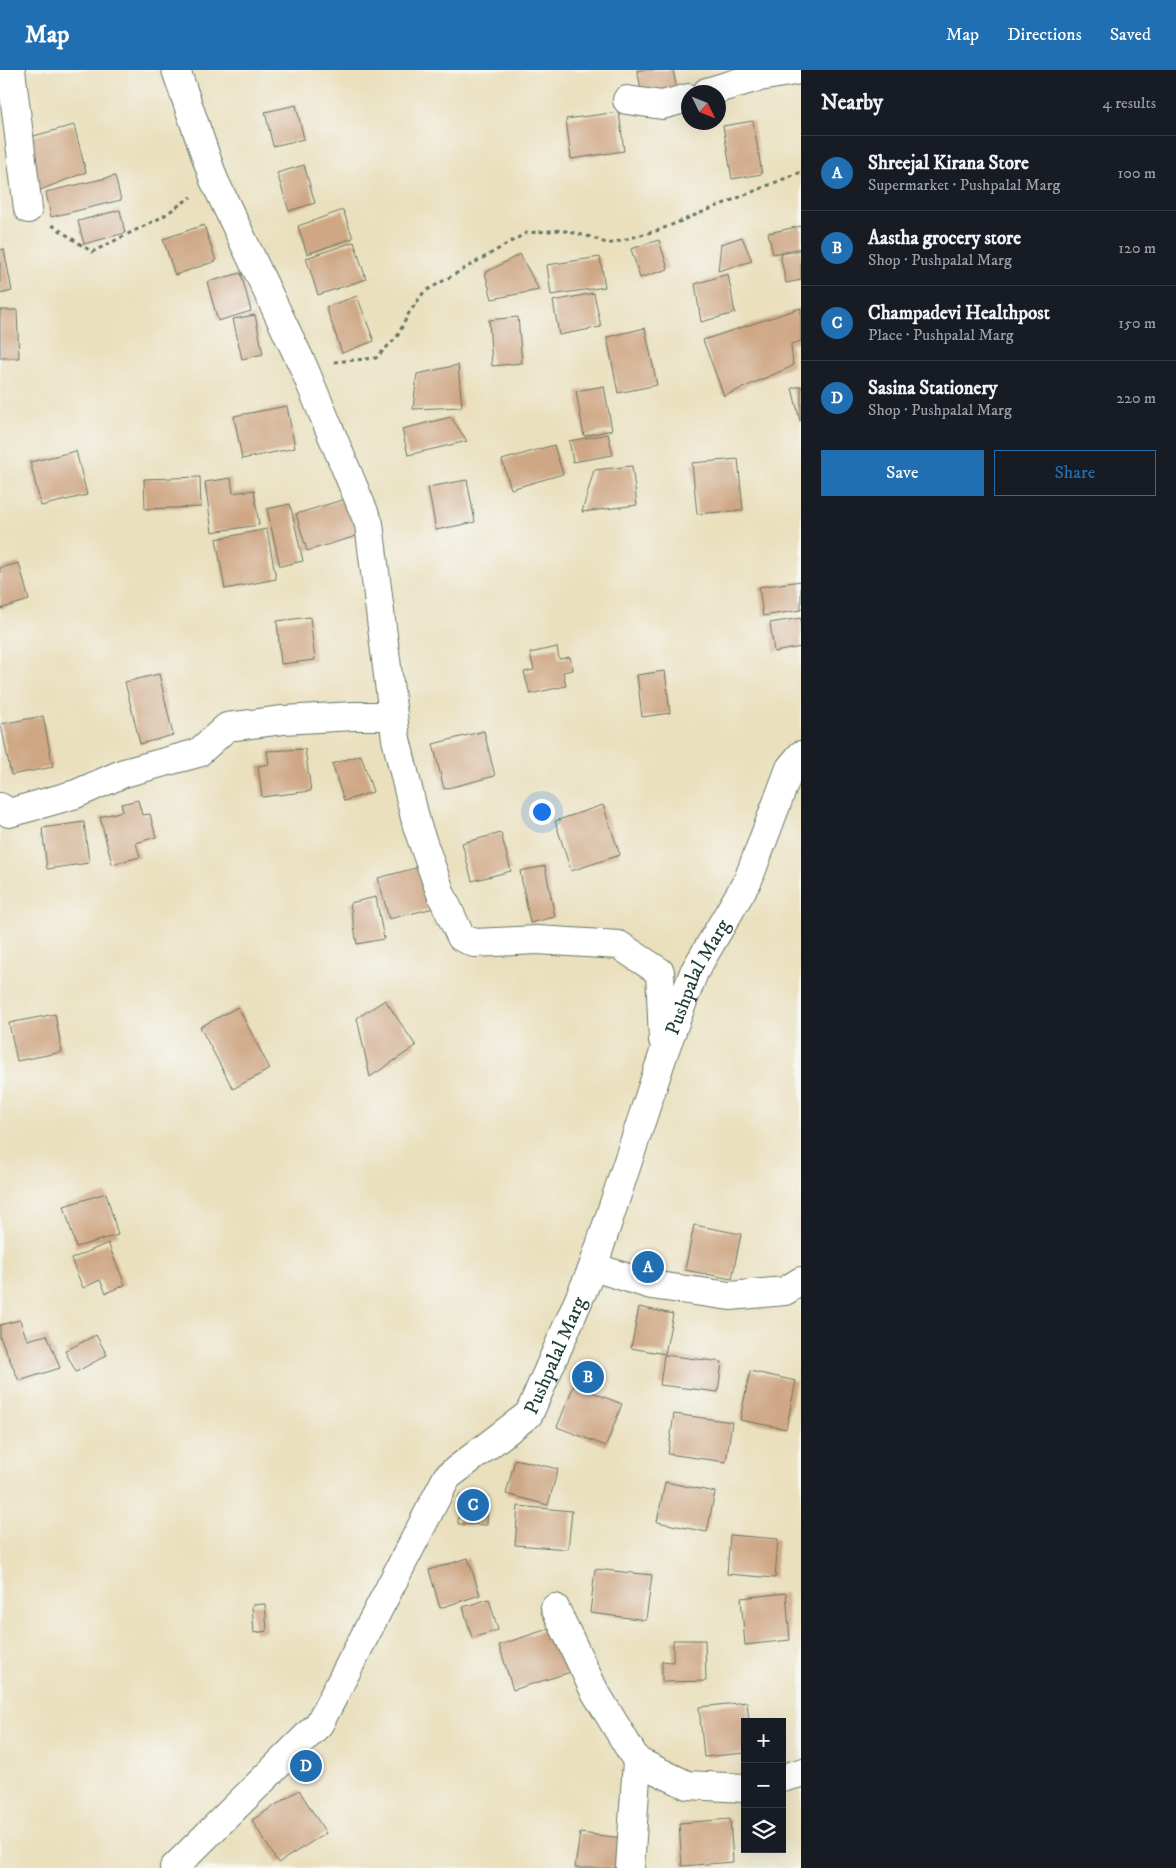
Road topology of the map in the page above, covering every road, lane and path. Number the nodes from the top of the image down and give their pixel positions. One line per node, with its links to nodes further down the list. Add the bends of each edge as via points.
1 (11, 70): 9 (street)
2 (176, 70): 8 (street)
3 (800, 70): 4 (street)
4 (726, 86)
5 (627, 100): 6 (street, via 662,106)
6 (681, 100)
7 (801, 172): 11 (path, via 659,230 608,244 560,230 526,233 424,292 397,337 376,358)
8 (214, 180): 10 (path, via 162,217); 11 (street)
9 (28, 209)
10 (92, 252)
11 (303, 366): 12 (street, via 368,524)
12 (393, 716): 14 (street, via 283,720 227,727 198,753 124,773 76,794 9,812); 15 (street, via 417,826 441,894 461,937 474,943 537,940 619,945 660,972)
13 (801, 755): 15 (street, Pushpalal Marg, via 790,768 748,880 694,972)
14 (0, 807)
15 (664, 1052): 16 (street, Pushpalal Marg)
16 (593, 1267): 17 (street, via 651,1285 730,1296 785,1291); 23 (street, Pushpalal Marg, via 529,1414 447,1476 319,1724)
17 (801, 1281)
18 (555, 1608): 19 (street, via 594,1690)
19 (637, 1761): 22 (street, via 687,1785); 24 (street)
20 (801, 1773): 21 (street)
21 (786, 1777)
22 (741, 1788)
23 (174, 1868)
24 (630, 1868)

